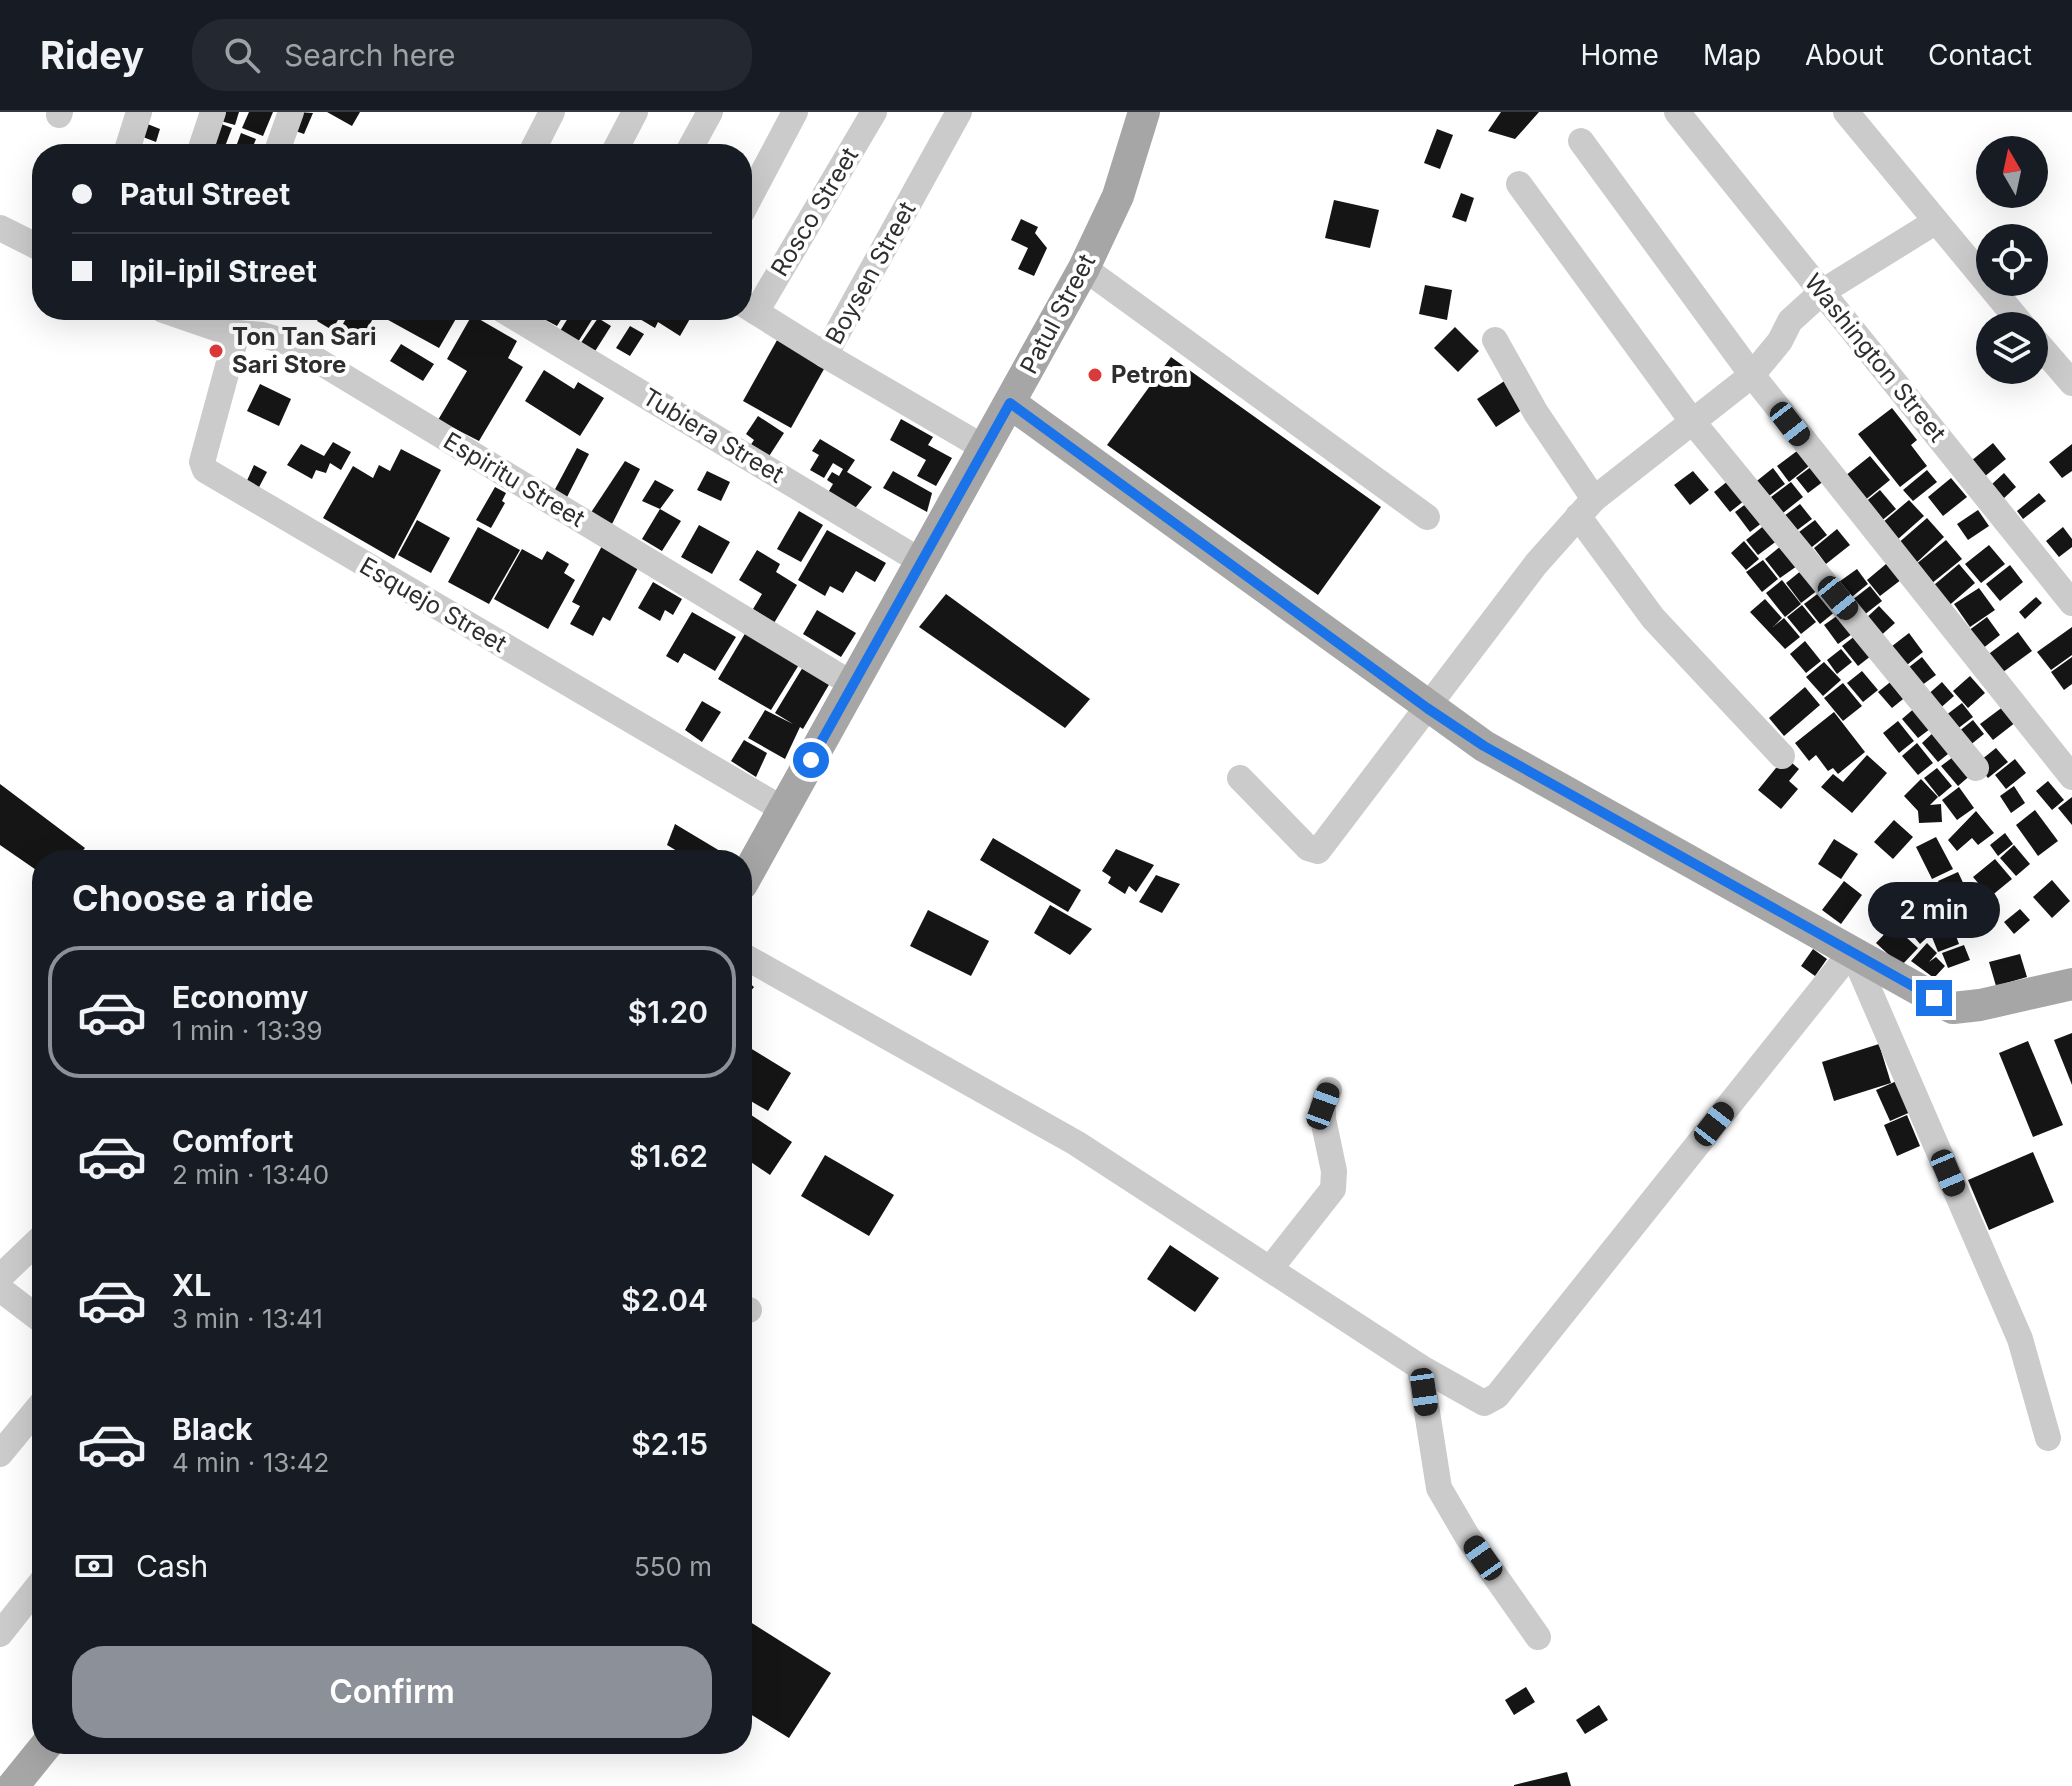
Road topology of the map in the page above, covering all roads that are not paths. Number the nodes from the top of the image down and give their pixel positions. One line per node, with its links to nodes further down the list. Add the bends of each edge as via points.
1 (139, 112): 14 (street)
2 (213, 112): 15 (street)
3 (291, 112): 16 (street)
4 (552, 112): 17 (street)
5 (635, 112): 18 (street)
6 (710, 112): 19 (street)
7 (795, 112): 21 (street)
8 (874, 112): 27 (street, Rosco Street)
9 (959, 112): 34 (street, Boysen Street)
10 (1144, 112): 25 (main road, Patul Street, via 1118,196)
11 (1677, 112): 26 (street, Washington Street)
12 (1846, 112): 22 (street)
13 (1581, 141): 36 (street)
14 (129, 144)
15 (202, 144)
16 (280, 144)
17 (536, 144)
18 (618, 144)
19 (692, 144)
20 (1519, 184): 39 (street)
21 (752, 193)
22 (1935, 222): 26 (street); 29 (street)
23 (0, 228): 24 (street)
24 (32, 244)
25 (1084, 268): 38 (main road, Patul Street); 42 (street)
26 (1822, 292): 36 (street, via 1790,321); 44 (street, Washington Street)
27 (752, 303)
28 (752, 310): 34 (street)
29 (2011, 312)
30 (195, 320): 32 (street, Espiritu Street)
31 (520, 320): 43 (street, Tubiera Street)
32 (237, 333): 45 (street, Espiritu Street, via 287,342); 51 (street, Esquejo Street, via 202,462 205,470)
33 (1495, 340): 41 (street)
34 (825, 355): 40 (street, Boysen Street)
35 (2048, 355): 37 (street)
36 (1752, 375): 39 (street); 49 (street)
37 (2072, 383)
38 (1010, 403): 40 (main road, Patul Street); 46 (main road)
39 (1692, 421): 41 (street); 48 (street)
40 (986, 449): 43 (main road, Patul Street)
41 (1586, 507): 46 (street); 47 (street, via 1653,618)
42 (1427, 517)
43 (922, 562): 45 (main road, Patul Street)
44 (2072, 603)
45 (852, 684): 51 (main road, Patul Street)
46 (1427, 708): 50 (street, via 1318,851 1308,848); 53 (main road, via 1484,746)
47 (1782, 756)
48 (1976, 768)
49 (2072, 777)
50 (1240, 778)
51 (784, 810): 52 (main road, Patul Street)
52 (752, 866)
53 (1852, 951): 55 (main road, via 1953,1008); 62 (street, via 1497,1396 1484,1403); 64 (street, via 2020,1339)
54 (752, 961): 58 (street, via 1076,1143)
55 (2072, 984)
56 (1329, 1090): 58 (street, via 1323,1119 1333,1189)
57 (32, 1247): 59 (street)
58 (1270, 1269): 62 (street)
59 (0, 1277)
60 (0, 1289): 61 (street)
61 (32, 1313)
62 (1420, 1367): 68 (street, via 1439,1488)
63 (32, 1413): 65 (street)
64 (2048, 1438)
65 (4, 1440)
66 (32, 1594): 67 (street)
67 (0, 1634)
68 (1538, 1637)
69 (39, 1754): 70 (main road)
70 (13, 1786)

